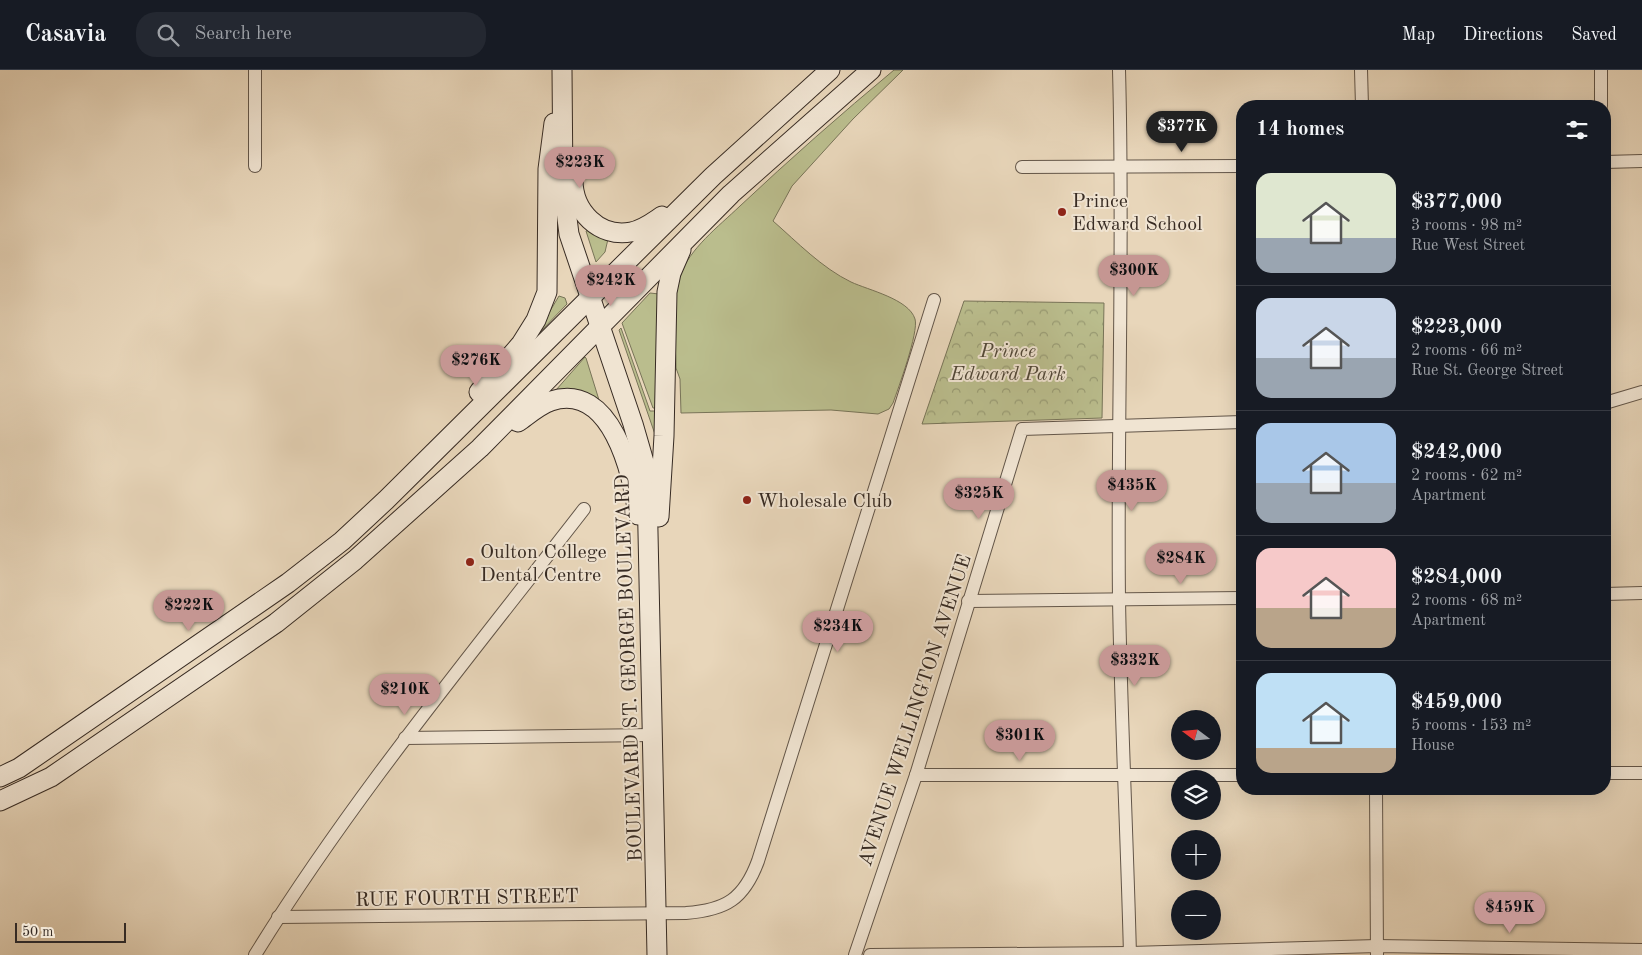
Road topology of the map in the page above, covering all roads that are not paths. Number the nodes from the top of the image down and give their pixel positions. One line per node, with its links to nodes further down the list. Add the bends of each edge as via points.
1 (255, 70): 12 (street)
2 (830, 70): 16 (main road)
3 (871, 70): 17 (main road, via 753,174)
4 (1120, 70): 15 (street)
5 (1361, 70): 8 (street)
6 (1601, 70): 9 (street)
7 (562, 76): 16 (main road, via 571,136 575,198 578,208 598,227 618,233 640,230); 18 (main road, BOULEVARD ST. GEORGE BOULEVARD, via 566,219); 26 (main road, via 548,169 548,277 543,306 521,344)
8 (1362, 100)
9 (1601, 100)
10 (1611, 162): 11 (street)
11 (1642, 162)
12 (255, 166)
13 (1236, 166): 15 (street)
14 (1022, 167): 15 (street)
15 (1122, 167): 24 (street)
16 (713, 176): 18 (main road)
17 (688, 237): 20 (main road); 33 (main road, via 666,292 664,436)
18 (590, 298): 20 (main road, BOULEVARD ST. GEORGE BOULEVARD); 26 (main road)
19 (934, 300): 44 (street, RUE FOURTH STREET, via 753,873 743,892 726,904 707,911)
20 (600, 326): 25 (main road); 33 (main road, BOULEVARD ST. GEORGE BOULEVARD, via 644,462)
21 (1642, 392): 22 (street)
22 (1611, 401)
23 (1236, 422): 24 (street)
24 (1118, 426): 31 (street); 32 (street, AVENUE WELLINGTON AVENUE, via 1022,429)
25 (480, 448): 33 (main road, via 550,401 579,401 604,418 628,462 635,490); 43 (main road, via 378,540 276,623 51,777)
26 (386, 500): 41 (main road, via 318,560 257,606)
27 (584, 509): 35 (street)
28 (1642, 593): 29 (street)
29 (1611, 594)
30 (1236, 598): 31 (street)
31 (1119, 599): 32 (street); 40 (street)
32 (968, 601): 38 (street, AVENUE WELLINGTON AVENUE)
33 (651, 635): 34 (main road, BOULEVARD ST. GEORGE BOULEVARD)
34 (653, 735): 35 (street); 44 (main road, BOULEVARD ST. GEORGE BOULEVARD)
35 (405, 738): 45 (street)
36 (1611, 773): 37 (street)
37 (1642, 773)
38 (916, 775): 40 (street); 51 (street, AVENUE WELLINGTON AVENUE)
39 (1236, 775): 40 (street)
40 (1124, 776): 49 (street)
41 (0, 777)
42 (1376, 795): 47 (street)
43 (0, 801)
44 (657, 913): 45 (street, RUE FOURTH STREET); 50 (main road, BOULEVARD ST. GEORGE BOULEVARD)
45 (278, 917): 48 (street)
46 (1642, 950): 47 (street)
47 (1377, 951): 49 (street)
48 (258, 952)
49 (1130, 954): 52 (street)
50 (657, 955)
51 (855, 955)
52 (870, 955)

